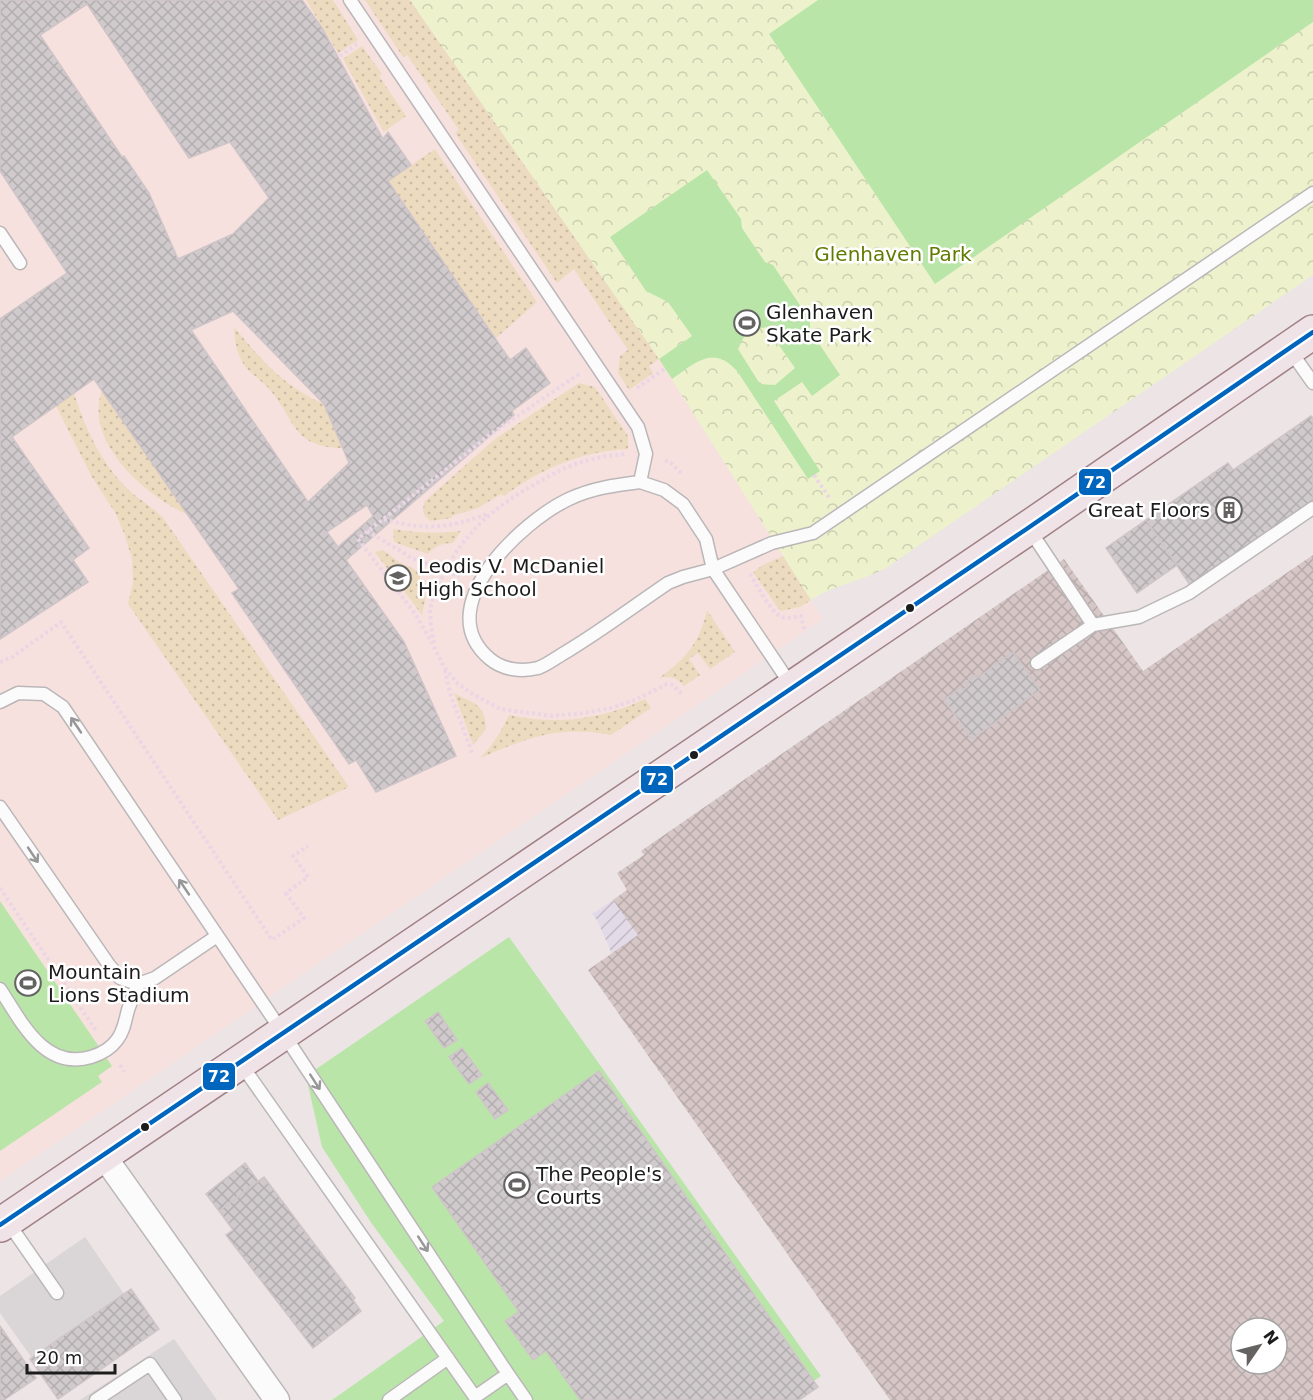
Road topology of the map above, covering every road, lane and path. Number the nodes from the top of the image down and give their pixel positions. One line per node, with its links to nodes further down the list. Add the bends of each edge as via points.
1 (350, 0): 8 (lane)
2 (1313, 193): 15 (lane)
3 (0, 233): 4 (lane)
4 (20, 263)
5 (1301, 340): 7 (lane); 17 (main road)
6 (666, 368): 8 (path)
7 (1313, 383)
8 (620, 400): 9 (lane, via 638,427)
9 (646, 454): 11 (path, via 671,463); 12 (lane); 14 (path, via 624,454 572,466 523,490)
10 (814, 475): 15 (path)
11 (686, 480)
12 (640, 483): 20 (lane, via 664,490 683,504 706,539); 22 (lane, via 605,487 570,498 538,516 512,540)
13 (1313, 508): 23 (lane, via 1190,593 1139,617)
14 (492, 512): 16 (path, via 444,527); 21 (path, via 469,534)
15 (840, 514): 19 (lane, via 813,533 772,543)
16 (384, 519)
17 (1028, 528): 23 (lane); 29 (main road)
18 (368, 531): 21 (path, via 412,558)
19 (739, 557): 20 (lane); 24 (path, via 775,613 790,618 801,616)
20 (713, 569): 22 (lane, via 668,583 539,668 518,670 497,665 482,652 471,632 473,598); 29 (lane)
21 (445, 570): 22 (path); 25 (path, via 431,603)
22 (480, 583)
23 (1093, 625): 27 (lane)
24 (805, 632)
25 (434, 647)
26 (0, 662): 33 (path, via 61,622 272,940 304,918 286,893 308,877 293,856)
27 (1037, 663)
28 (444, 667): 31 (path)
29 (792, 686): 38 (main road)
30 (0, 702): 35 (lane, one-way to 30, via 63,707 44,694 18,693)
31 (473, 755)
32 (0, 807): 36 (lane, one-way to 36, via 109,965 120,978)
33 (308, 846)
34 (0, 888): 39 (path)
35 (217, 936): 36 (lane, via 155,978); 38 (lane)
36 (138, 984): 39 (lane, via 123,1030)
37 (0, 989): 39 (lane, via 31,1036 55,1056 85,1059)
38 (283, 1033): 40 (main road); 46 (lane, one-way to 46)
39 (108, 1048): 41 (path)
40 (240, 1062): 42 (main road); 45 (lane)
41 (124, 1072)
42 (103, 1155): 43 (main road); 47 (street)
43 (3, 1222): 44 (lane)
44 (57, 1293)
45 (448, 1358): 46 (lane, via 475,1397); 50 (lane)
46 (508, 1374): 51 (lane)
47 (269, 1397)
48 (96, 1400): 49 (lane, via 150,1364)
49 (175, 1400)
50 (389, 1400)
51 (526, 1400)

